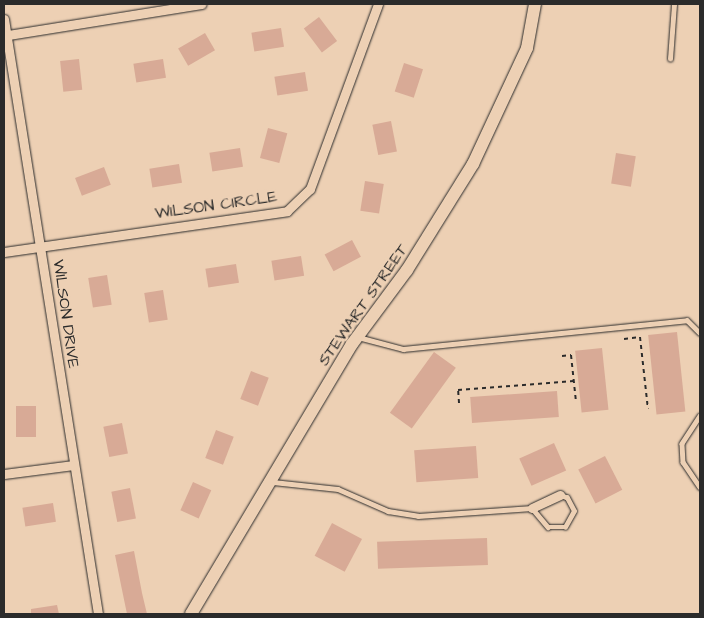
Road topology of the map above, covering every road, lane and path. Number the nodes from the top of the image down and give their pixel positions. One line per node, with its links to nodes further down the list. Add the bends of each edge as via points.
1 (202, 4): 6 (street)
2 (378, 4): 8 (street, WILSON CIRCLE, via 313,181 287,211)
3 (535, 4): 11 (street, STEWART STREET, via 527,48 473,164 408,270)
4 (674, 4): 7 (lane)
5 (4, 19): 6 (street, WILSON DRIVE)
6 (8, 35): 8 (street, WILSON DRIVE)
7 (670, 59)
8 (41, 247): 9 (street, WILSON CIRCLE); 19 (street, WILSON DRIVE)
9 (4, 252)
10 (700, 333): 11 (lane, via 687,320 403,349)
11 (357, 336): 21 (street, STEWART STREET)
12 (624, 339): 17 (path, via 640,337)
13 (562, 356): 14 (path, via 571,356)
14 (574, 381): 15 (path); 16 (path, via 458,390)
15 (576, 402)
16 (459, 403)
17 (648, 409)
18 (700, 416): 22 (lane, via 682,444 683,462)
19 (73, 465): 20 (street); 25 (street, WILSON DRIVE)
20 (4, 474)
21 (271, 482): 24 (lane, via 338,489 388,511 418,516); 26 (street, STEWART STREET)
22 (700, 487)
23 (560, 495): 24 (street); 24 (lane, via 567,498 574,511 565,527 548,526)
24 (532, 508)
25 (98, 614)
26 (191, 614)

